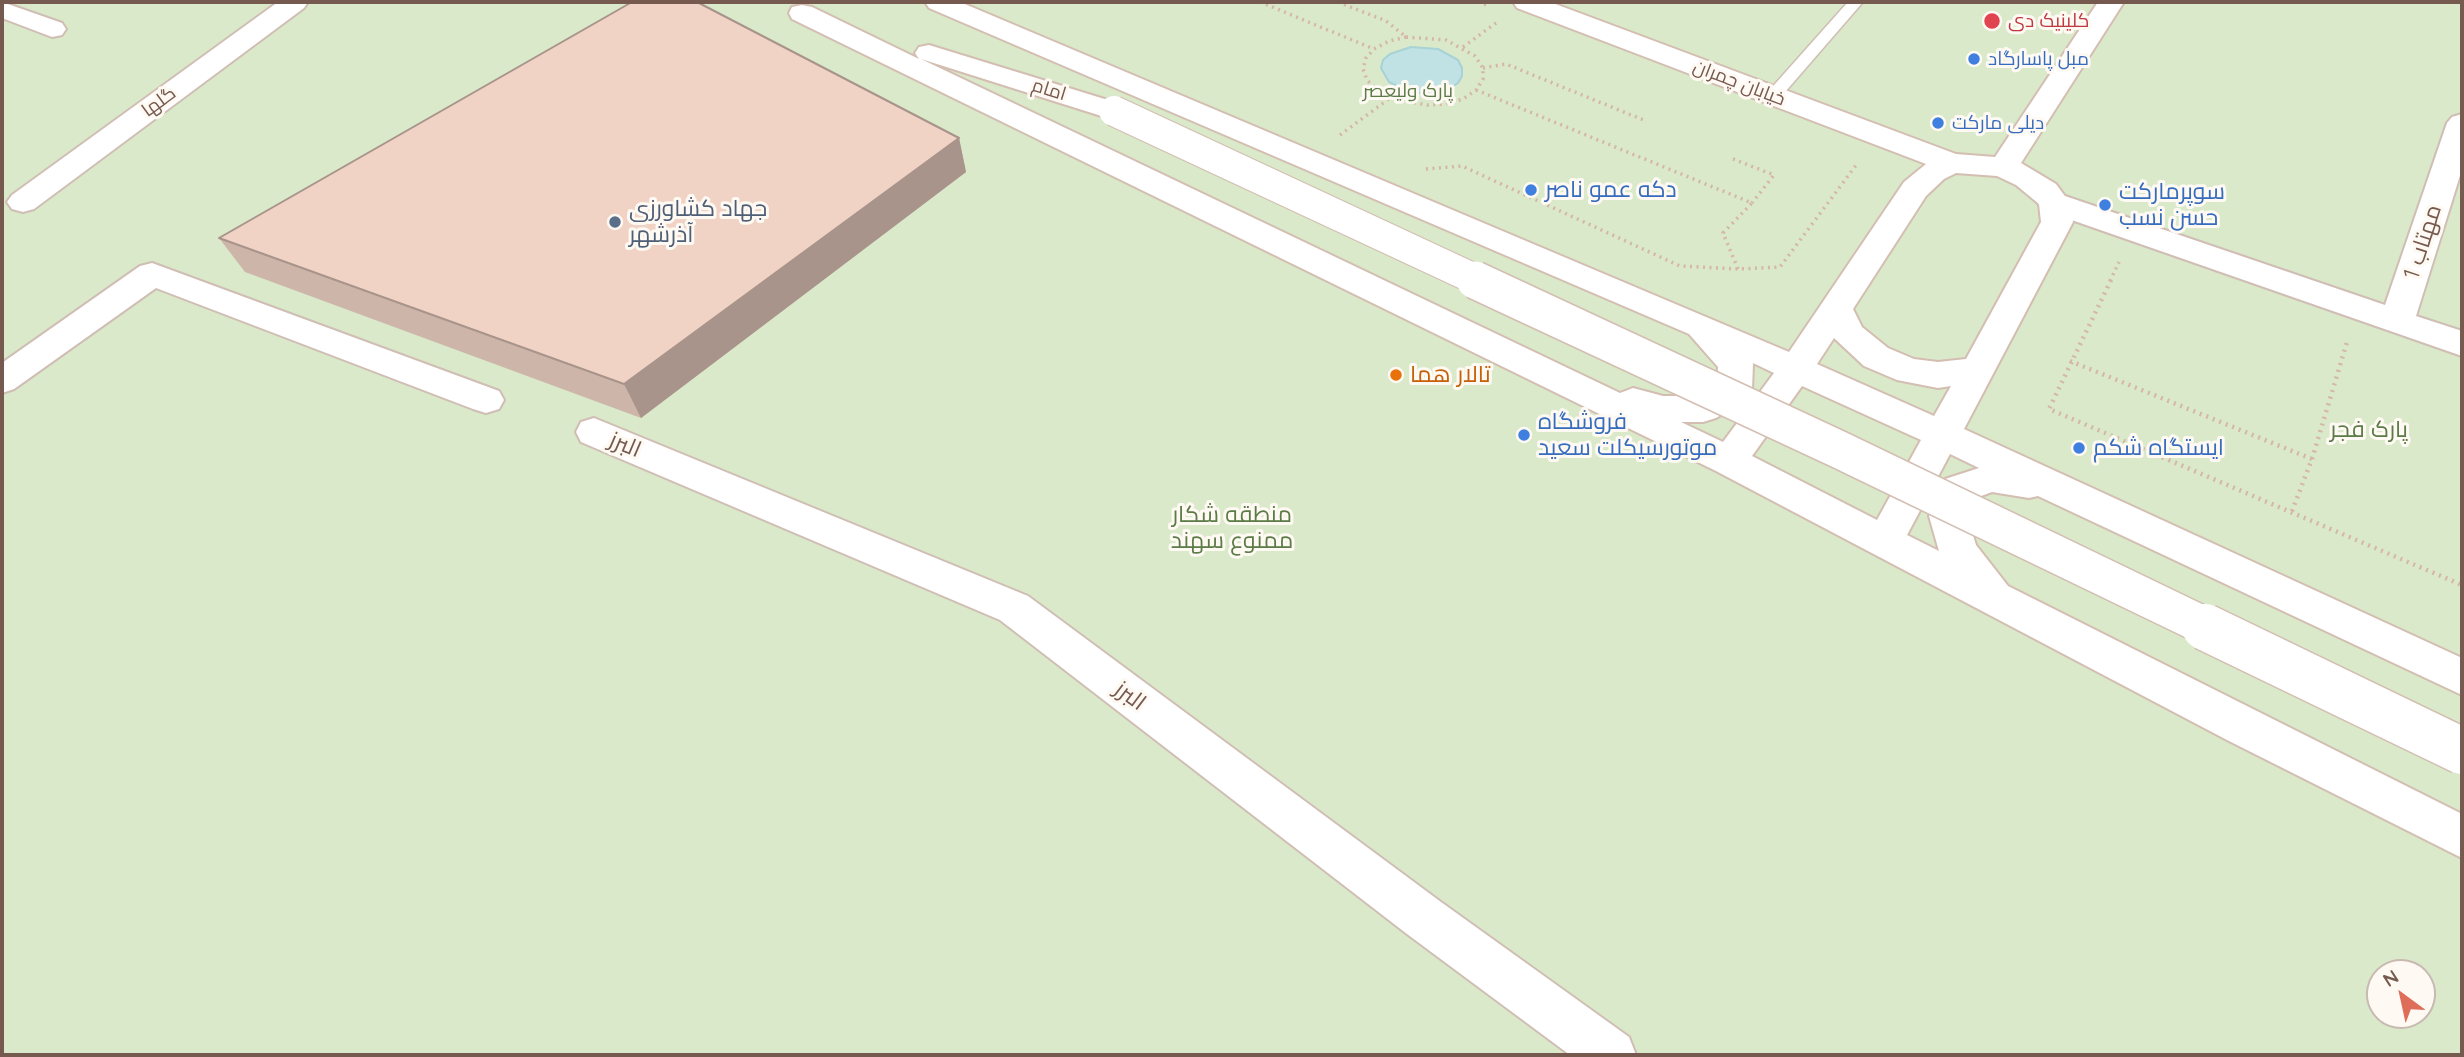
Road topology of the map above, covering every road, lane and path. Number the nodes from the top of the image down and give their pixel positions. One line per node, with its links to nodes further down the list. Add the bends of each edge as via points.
1 (295, 2): 28 (main road, گلها)
2 (926, 2): 20 (main road, امام)
3 (939, 2): 33 (main road)
4 (1260, 2): 15 (path)
5 (1338, 2): 14 (path, via 1386,21)
6 (1478, 2): 12 (path)
7 (1526, 2): 18 (main road, خیابان چمران)
8 (1856, 2): 18 (lane)
9 (2111, 2): 27 (main road)
10 (790, 8): 20 (main road, امام); 41 (main road)
11 (2, 9): 13 (main road)
12 (1498, 10)
13 (52, 29)
14 (1406, 37): 15 (path); 16 (path, via 1463,47)
15 (1374, 49): 19 (path, via 1363,69 1367,80)
16 (1483, 68): 17 (path); 21 (path, via 1506,64)
17 (1476, 90): 19 (path, via 1446,104); 29 (path)
18 (1773, 96): 26 (main road, خیابان چمران)
19 (1390, 98): 23 (path)
20 (1114, 111): 53 (main road, bridge, via 1840,450)
21 (1646, 121)
22 (2462, 123): 34 (main road, مهتاب 1)
23 (1332, 141)
24 (1733, 159): 29 (path, via 1774,175)
25 (1860, 161): 29 (path, via 1780,267 1738,269 1723,233)
26 (1952, 163): 27 (main road); 32 (main road, via 1933,172 1915,189)
27 (2003, 167): 30 (main road, via 2045,191)
28 (23, 202)
29 (1752, 203)
30 (2054, 203): 34 (main road); 39 (main road, via 2057,222)
31 (2123, 256): 37 (path)
32 (1835, 308): 38 (main road); 39 (main road, via 1849,335 1876,356 1909,371 1938,375)
33 (1683, 318): 38 (main road); 41 (main road, via 1715,340 1736,365 1734,391 1703,409 1663,409)
34 (2397, 321): 36 (main road)
35 (2348, 340): 45 (path)
36 (2462, 344)
37 (2070, 361): 45 (path); 48 (path, via 2049,409)
38 (1796, 369): 44 (main road); 46 (main road)
39 (1977, 370): 44 (main road)
40 (2, 380): 42 (main road, via 152,274)
41 (1577, 386): 46 (main road)
42 (486, 400)
43 (594, 432): 55 (main road, البرز, via 1014,608)
44 (1943, 435): 47 (main road); 49 (main road)
45 (2312, 459): 48 (path)
46 (1729, 461): 49 (main road)
47 (2062, 490): 51 (main road, via 1992,478 1958,489 1948,516 1958,551); 52 (main road)
48 (2292, 510): 50 (path)
49 (1885, 541): 51 (main road)
50 (2462, 585)
51 (1998, 600): 54 (main road)
52 (2462, 677)
53 (2462, 751)
54 (2462, 836)
55 (1611, 1055)

